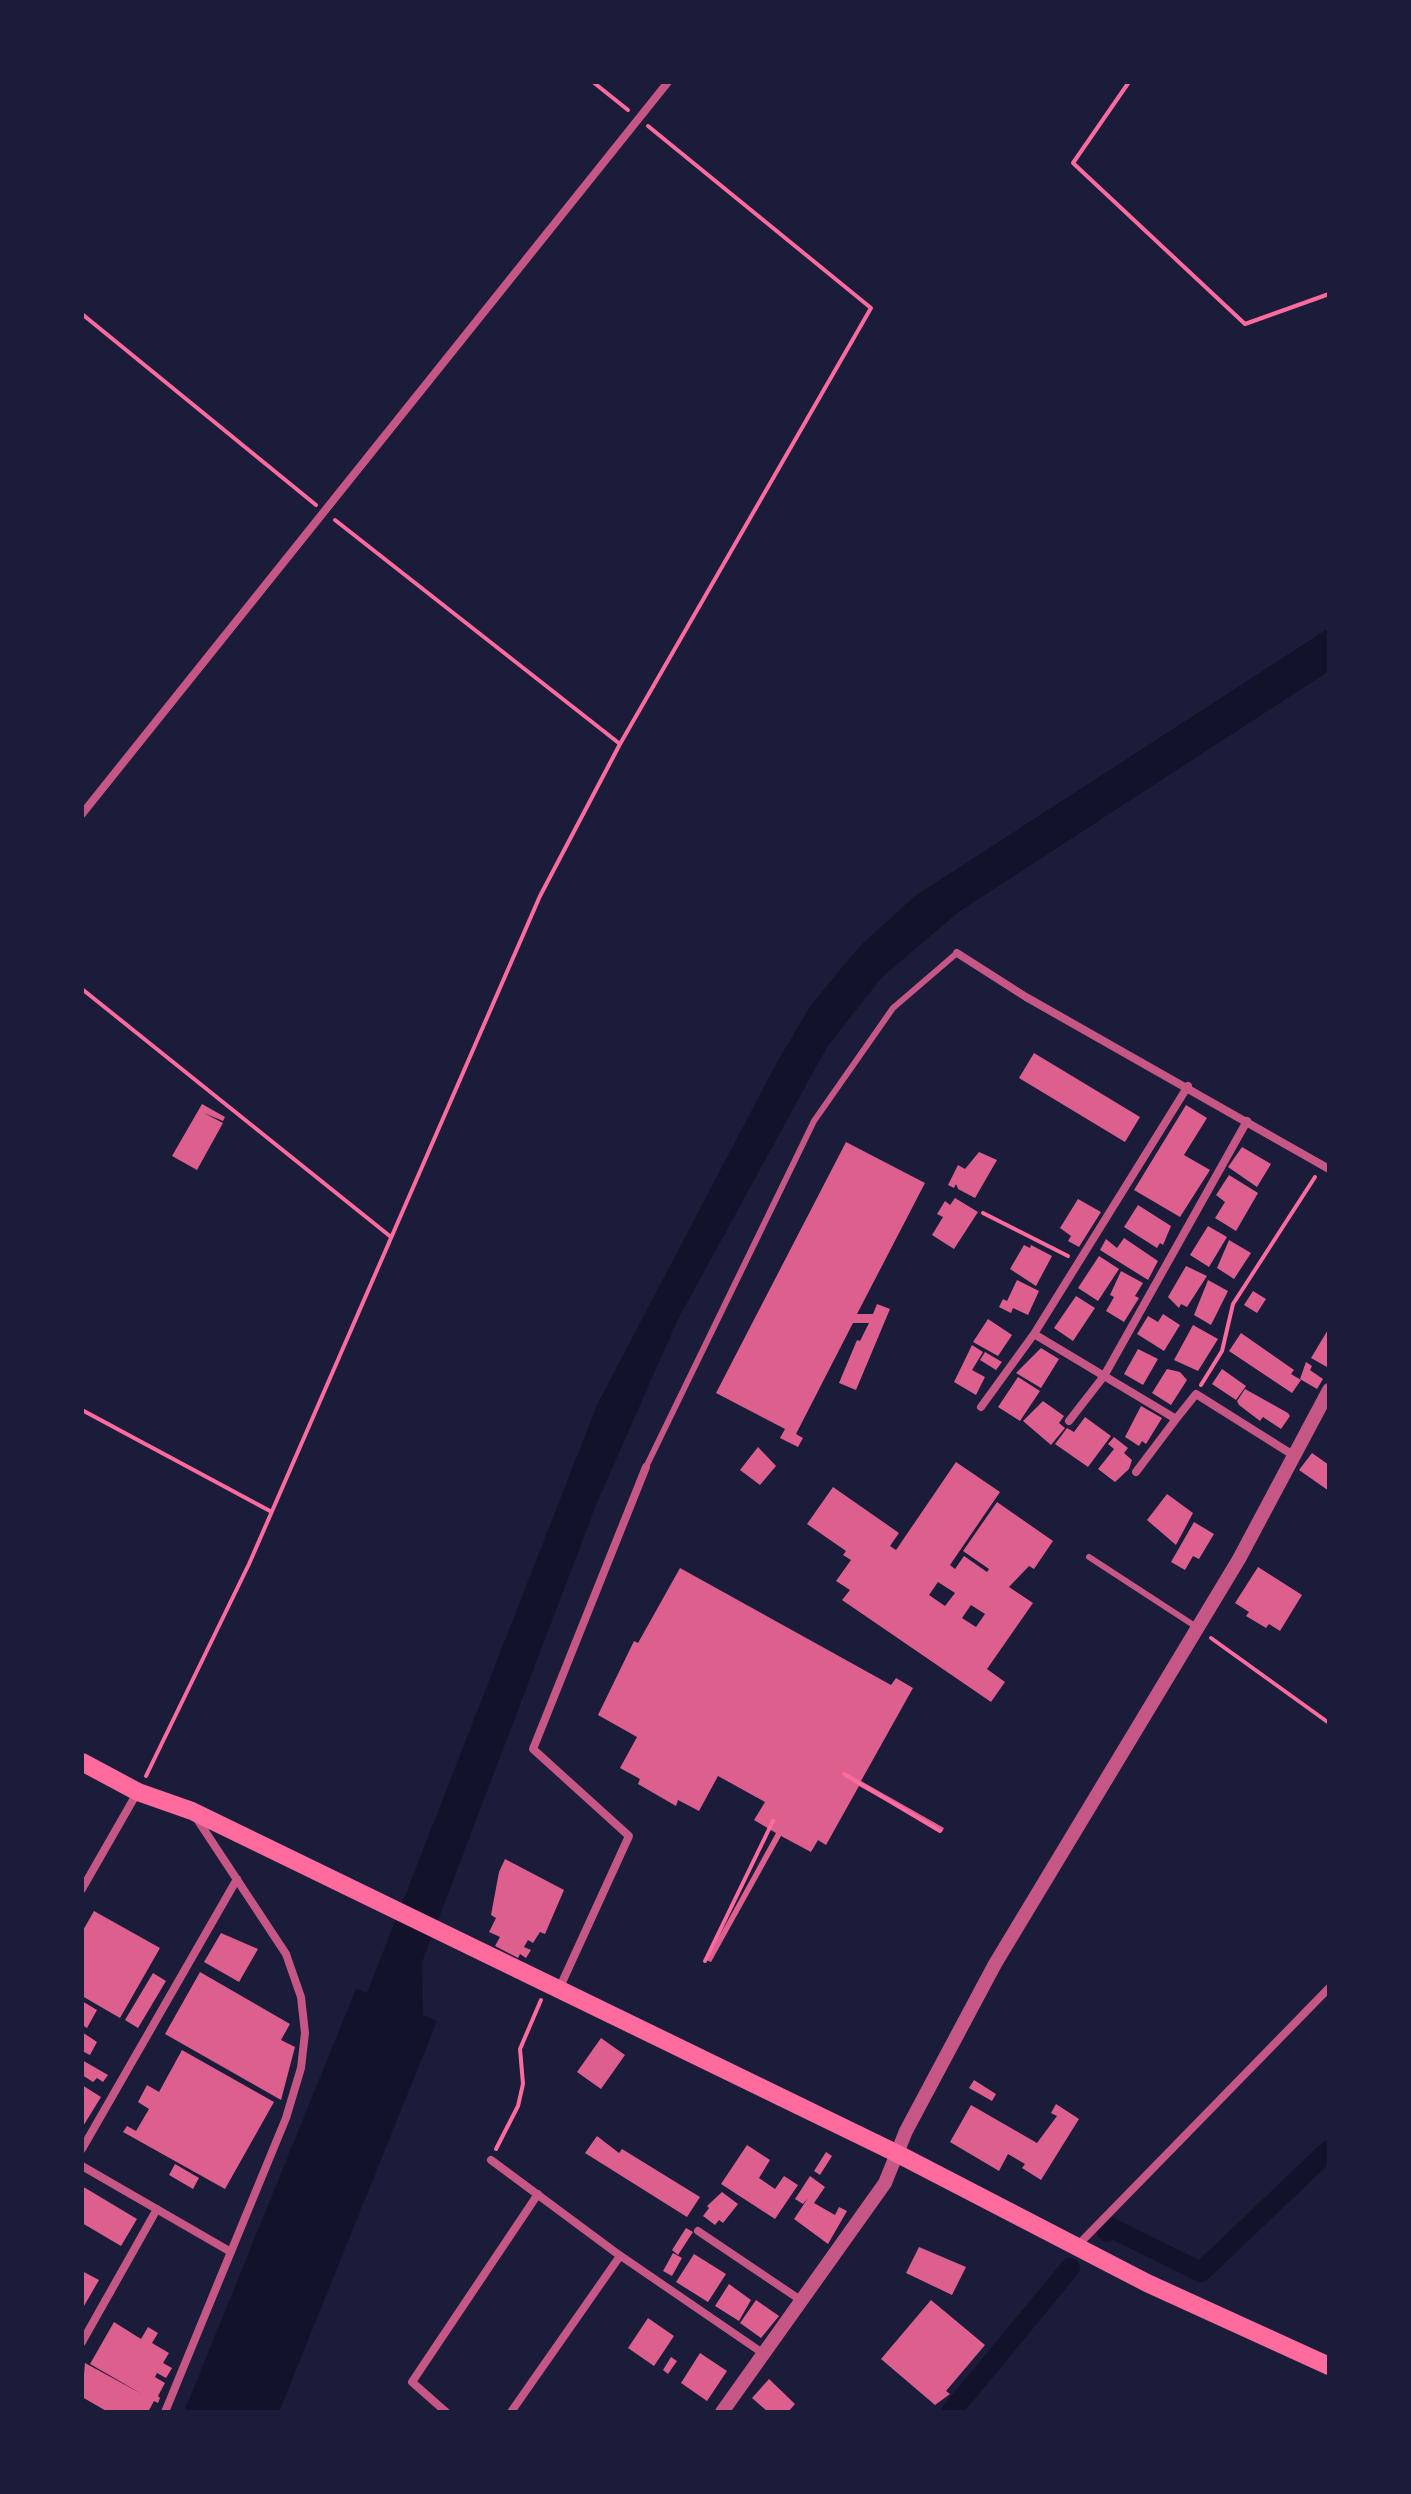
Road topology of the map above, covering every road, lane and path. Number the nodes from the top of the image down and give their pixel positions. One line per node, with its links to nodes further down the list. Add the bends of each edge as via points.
1 (593, 82): 4 (path)
2 (668, 82): 4 (street)
3 (1129, 82): 5 (path, via 1073,163 1245,324)
4 (639, 119): 7 (street); 8 (path, via 871,308)
5 (1329, 294)
6 (82, 314): 7 (path)
7 (322, 511): 8 (path); 9 (street)
8 (620, 744): 16 (path, via 540,896)
9 (82, 814)
10 (957, 953): 12 (street); 27 (lane, via 893,1008 814,1121)
11 (82, 989): 16 (path)
12 (1188, 1086): 13 (street); 17 (street)
13 (1247, 1121): 14 (street); 19 (street)
14 (1326, 1167): 21 (path, via 1233,1304 1222,1351)
15 (983, 1213): 17 (path)
16 (391, 1237): 29 (path)
17 (1081, 1262): 18 (street)
18 (1034, 1334): 19 (street); 22 (street)
19 (1104, 1376): 24 (street); 25 (street)
20 (1329, 1390): 26 (street)
21 (1196, 1394): 24 (street); 26 (street)
22 (981, 1407)
23 (82, 1410): 29 (path)
24 (1176, 1419): 28 (street)
25 (1069, 1421)
26 (1293, 1455): 31 (street)
27 (646, 1467): 43 (street, via 533,1749 629,1836)
28 (1136, 1472)
29 (270, 1512): 35 (path, via 195,1681)
30 (1089, 1557): 31 (lane)
31 (1198, 1628): 32 (path); 45 (street, via 995,1964)
32 (1329, 1723)
33 (82, 1762): 35 (main road)
34 (844, 1774): 38 (path)
35 (138, 1792): 36 (main road); 40 (street)
36 (192, 1811): 39 (street); 43 (main road)
37 (773, 1821): 41 (path)
38 (940, 1831)
39 (237, 1879): 44 (street); 52 (street, via 286,1954 301,1997 305,2033 294,2094)
40 (82, 1889)
41 (705, 1961)
42 (1329, 1988): 51 (street)
43 (559, 1990): 45 (main road); 46 (path, via 542,1997 520,2049 523,2084 518,2106)
44 (82, 2149)
45 (898, 2154): 51 (main road); 54 (street, via 885,2183)
46 (491, 2160): 48 (street)
47 (82, 2166): 49 (street)
48 (538, 2194): 53 (street); 59 (street, via 412,2382)
49 (157, 2209): 52 (street); 55 (street)
50 (698, 2231): 54 (street)
51 (1075, 2248): 57 (main road)
52 (231, 2252): 58 (street)
53 (620, 2256): 56 (street); 60 (street)
54 (802, 2301): 56 (street)
55 (82, 2342)
56 (764, 2354): 61 (street)
57 (1329, 2366)
58 (165, 2412)
59 (446, 2412)
60 (511, 2412)
61 (722, 2412)

